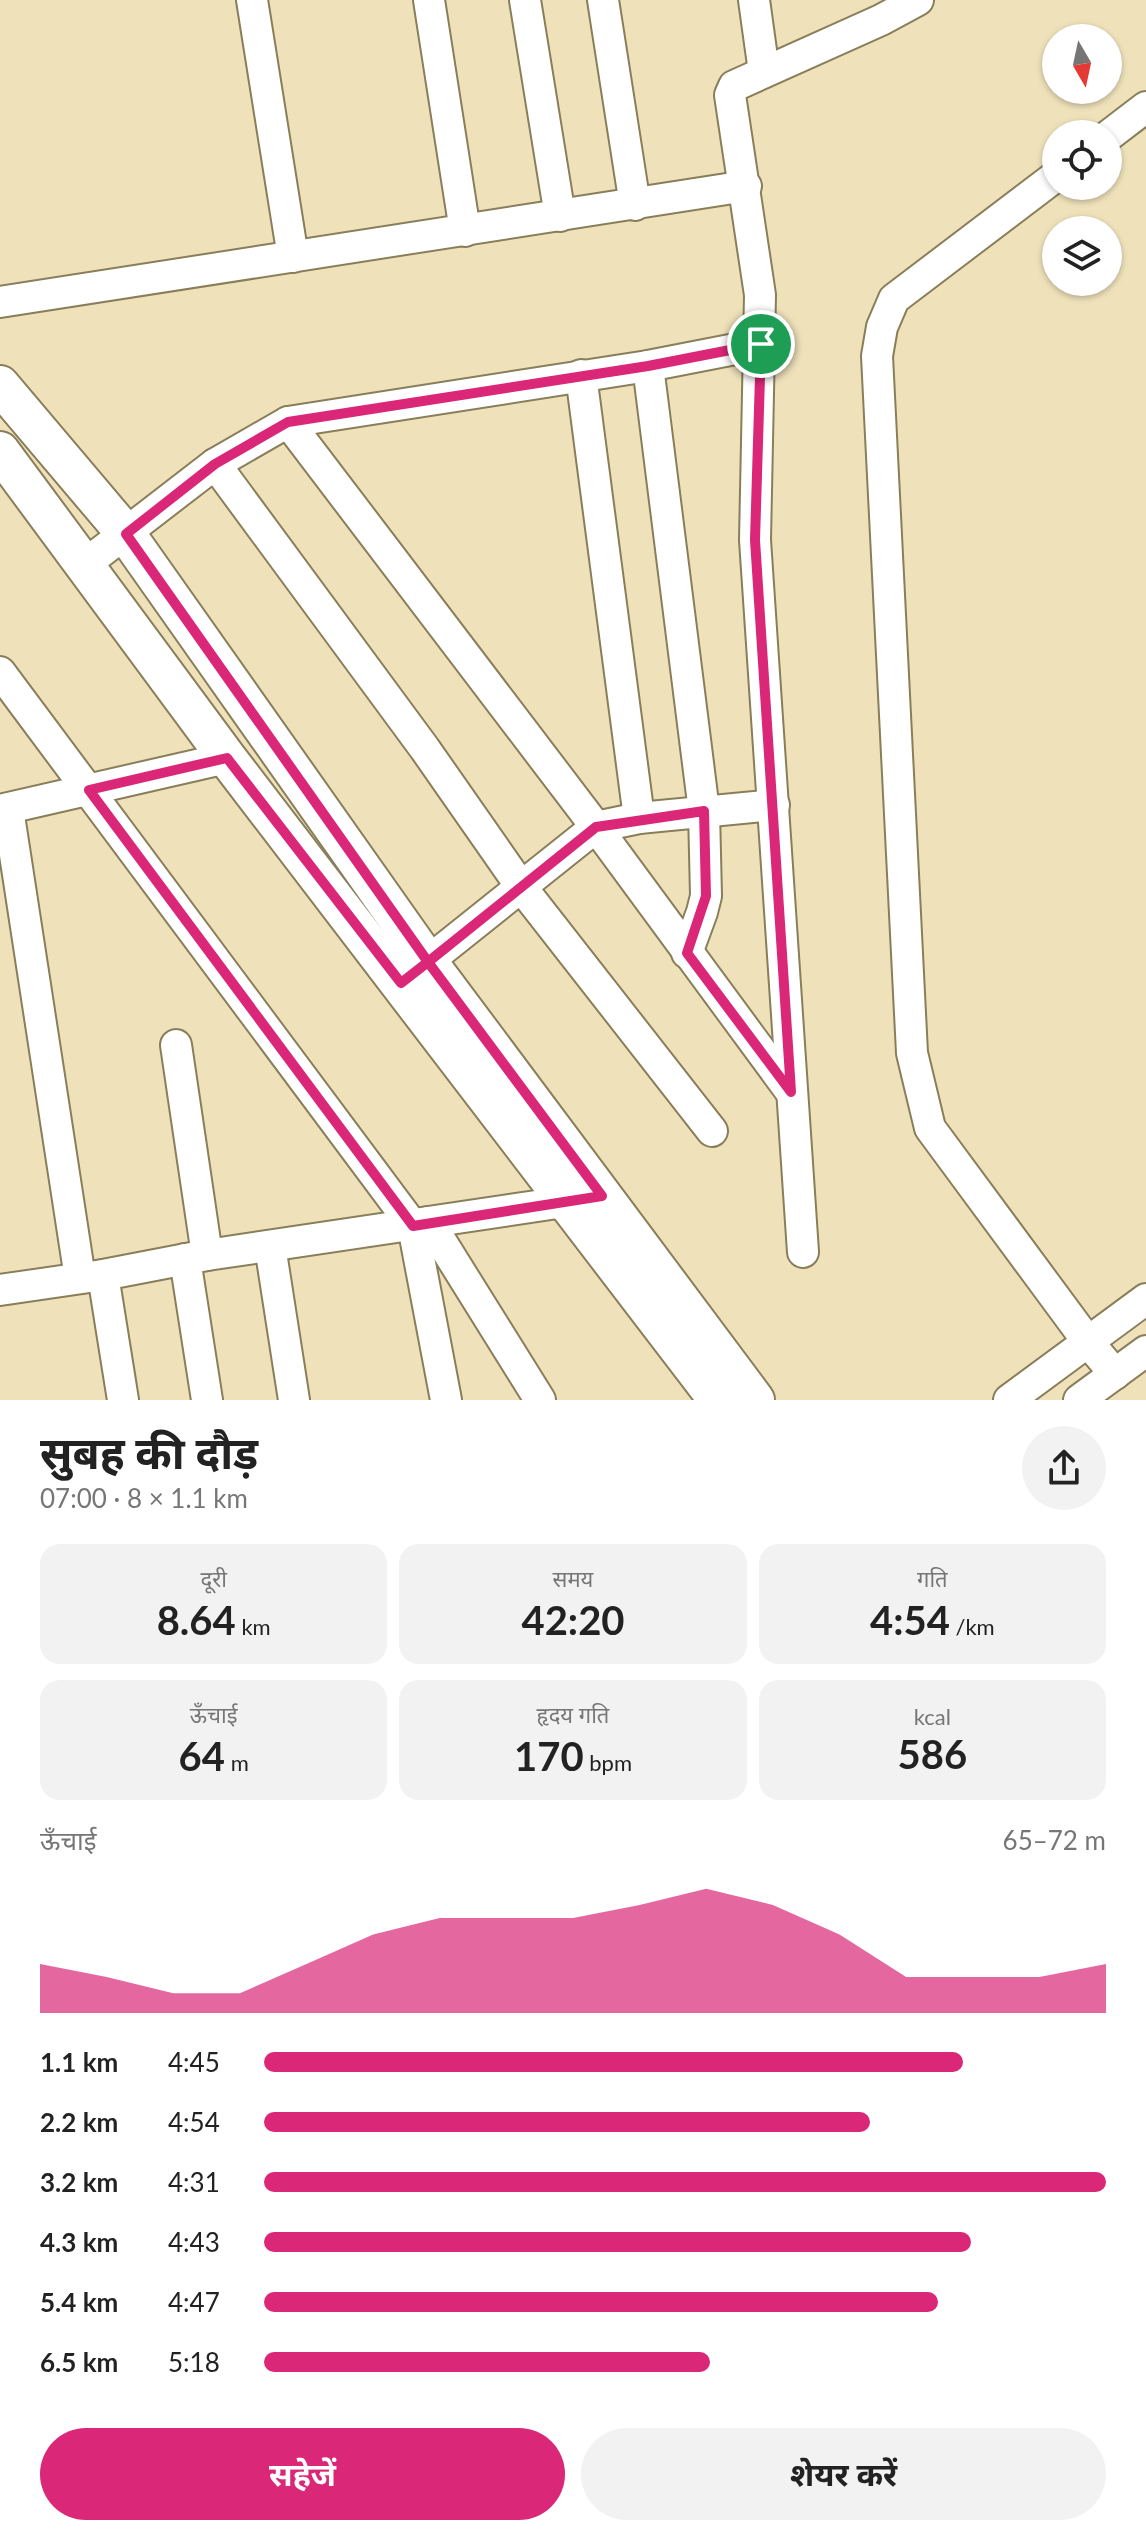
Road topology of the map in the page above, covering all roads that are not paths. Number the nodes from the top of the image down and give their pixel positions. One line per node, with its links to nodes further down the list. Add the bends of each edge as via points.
1 (252, 0): 16 (street)
2 (429, 0): 15 (street)
3 (525, 0): 14 (street)
4 (603, 0): 13 (street)
5 (754, 0): 8 (street)
6 (918, 0): 7 (street)
7 (879, 10): 8 (street)
8 (764, 72): 11 (street, via 731,90)
9 (1146, 107): 10 (street)
10 (1122, 125)
11 (746, 186): 13 (street); 18 (street, via 758,265)
12 (1042, 187): 49 (street, via 894,299 877,356 912,1053 919,1091 930,1128)
13 (635, 205): 14 (street)
14 (560, 216): 15 (street)
15 (465, 231): 16 (street)
16 (293, 257): 17 (street)
17 (0, 302)
18 (761, 344): 19 (street); 30 (street, via 755,540)
19 (648, 366): 20 (street); 32 (street)
20 (581, 375): 22 (street); 33 (street)
21 (0, 385): 25 (main road)
22 (288, 422): 24 (street); 34 (street)
23 (0, 451): 26 (main road)
24 (215, 464): 25 (street); 35 (street)
25 (126, 534): 26 (street); 37 (main road)
26 (84, 565): 28 (main road)
27 (0, 672): 29 (street)
28 (227, 758): 29 (street); 37 (main road)
29 (89, 790): 31 (street); 42 (street)
30 (774, 805): 32 (street); 39 (street)
31 (4, 810): 46 (street)
32 (704, 811): 33 (street); 36 (street, via 706,896)
33 (639, 818): 34 (street)
34 (596, 827): 35 (street); 36 (street)
35 (522, 888): 37 (street); 40 (street)
36 (687, 953): 39 (street)
37 (414, 972): 41 (main road)
38 (176, 1045): 45 (street)
39 (791, 1092): 44 (street)
40 (712, 1131)
41 (584, 1199): 42 (street); 57 (main road); 58 (main road)
42 (421, 1224): 43 (street); 55 (street); 56 (street)
43 (270, 1246): 45 (street); 54 (street)
44 (803, 1252)
45 (196, 1257): 46 (street); 53 (street)
46 (92, 1277): 47 (street); 52 (street)
47 (1, 1286)
48 (1146, 1299): 49 (street)
49 (1088, 1342): 51 (street); 59 (street)
50 (1146, 1351): 51 (street)
51 (1100, 1390)
52 (123, 1400)
53 (207, 1400)
54 (294, 1400)
55 (446, 1400)
56 (540, 1400)
57 (718, 1400)
58 (755, 1400)
59 (1009, 1400)

